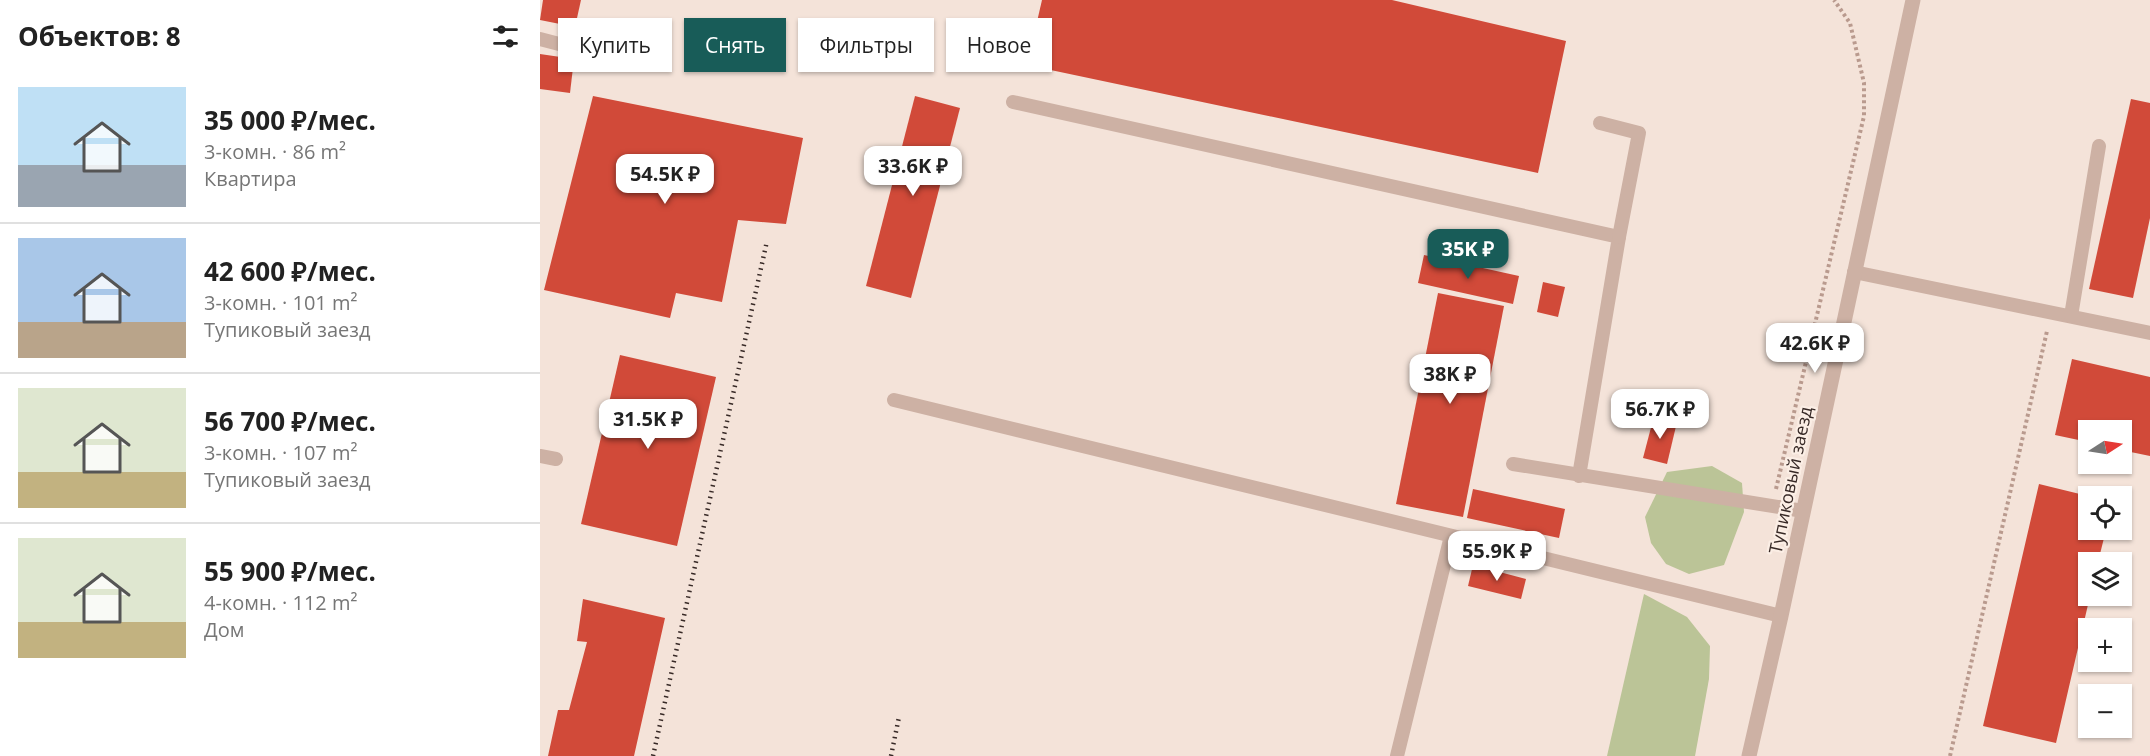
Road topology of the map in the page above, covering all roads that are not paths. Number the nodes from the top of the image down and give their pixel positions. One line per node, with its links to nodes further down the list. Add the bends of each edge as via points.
1 (1913, 0): 8 (street, Тупиковый заезд)
2 (540, 39): 3 (lane)
3 (558, 44)
4 (1013, 102): 7 (lane)
5 (1600, 123): 7 (lane, via 1639,133)
6 (2099, 146): 9 (lane)
7 (1619, 237): 15 (lane)
8 (1854, 272): 9 (lane); 16 (street, Тупиковый заезд)
9 (2071, 316): 10 (lane)
10 (2150, 333)
11 (894, 400): 17 (lane)
12 (540, 456): 13 (lane)
13 (556, 459)
14 (1513, 464): 15 (lane)
15 (1579, 476): 16 (lane)
16 (1803, 512): 18 (street, Тупиковый заезд)
17 (1451, 536): 18 (lane); 19 (lane)
18 (1781, 616): 20 (street, Тупиковый заезд)
19 (1397, 756)
20 (1749, 756)

